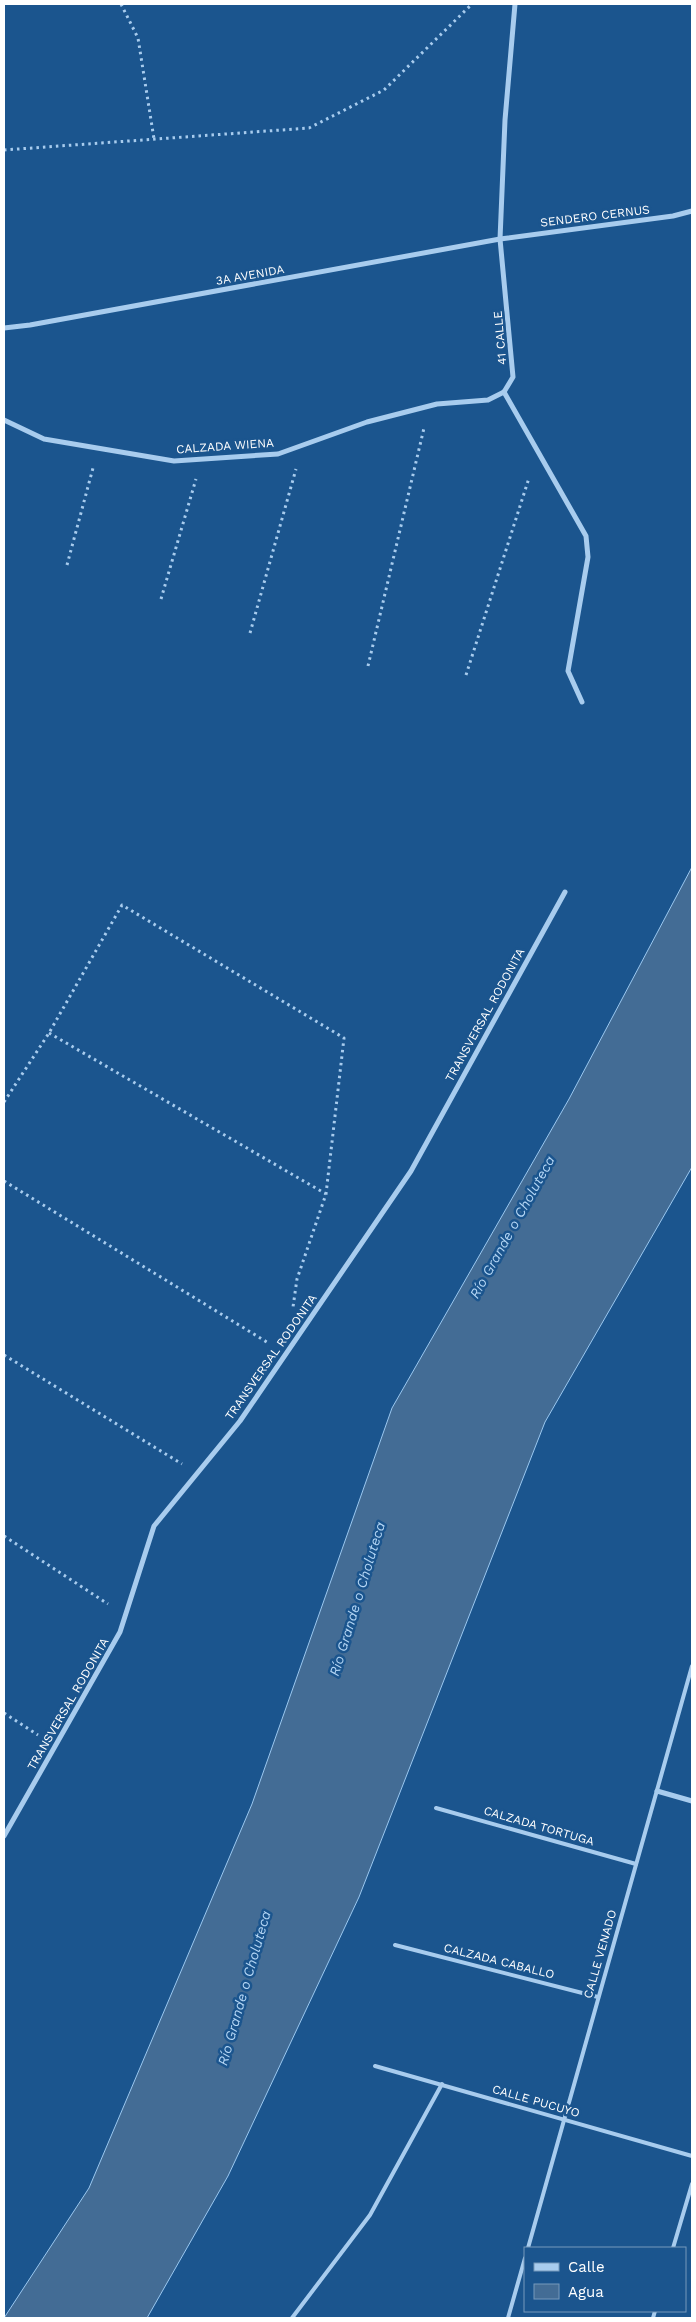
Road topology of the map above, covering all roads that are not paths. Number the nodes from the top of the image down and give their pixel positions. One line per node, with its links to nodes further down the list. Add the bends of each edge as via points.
1 (515, 4): 3 (street, 41 CALLE, via 505,120)
2 (692, 211): 3 (street, SENDERO CERNUS)
3 (500, 239): 4 (street, 3A AVENIDA); 5 (street, 41 CALLE, via 513,377)
4 (4, 328)
5 (504, 392): 6 (street, CALZADA WIENA, via 488,400 430,406 367,422 278,454 201,459 174,460 44,439); 7 (street, via 586,536 588,557 568,670)
6 (4, 420)
7 (582, 702)
8 (565, 892): 13 (street, TRANSVERSAL RODONITA, via 410,1171 240,1421 154,1526 120,1632)
9 (692, 1666): 10 (lane, CALLE VENADO)
10 (657, 1791): 11 (street); 14 (lane, CALLE VENADO)
11 (692, 1801)
12 (436, 1808): 14 (lane, CALZADA TORTUGA)
13 (4, 1836)
14 (636, 1864): 16 (lane, CALLE VENADO)
15 (395, 1945): 16 (lane, CALZADA CABALLO)
16 (598, 1997): 19 (lane, CALLE VENADO)
17 (375, 2066): 18 (lane, CALLE PUCUYO)
18 (442, 2084): 19 (lane, CALLE PUCUYO); 25 (lane, via 370,2215)
19 (564, 2120): 20 (lane, CALLE PUCUYO); 22 (lane, CALLE VENADO)
20 (692, 2156)
21 (692, 2184): 23 (lane)
22 (528, 2247)
23 (674, 2247)
24 (524, 2262): 26 (lane)
25 (292, 2318)
26 (508, 2318)

